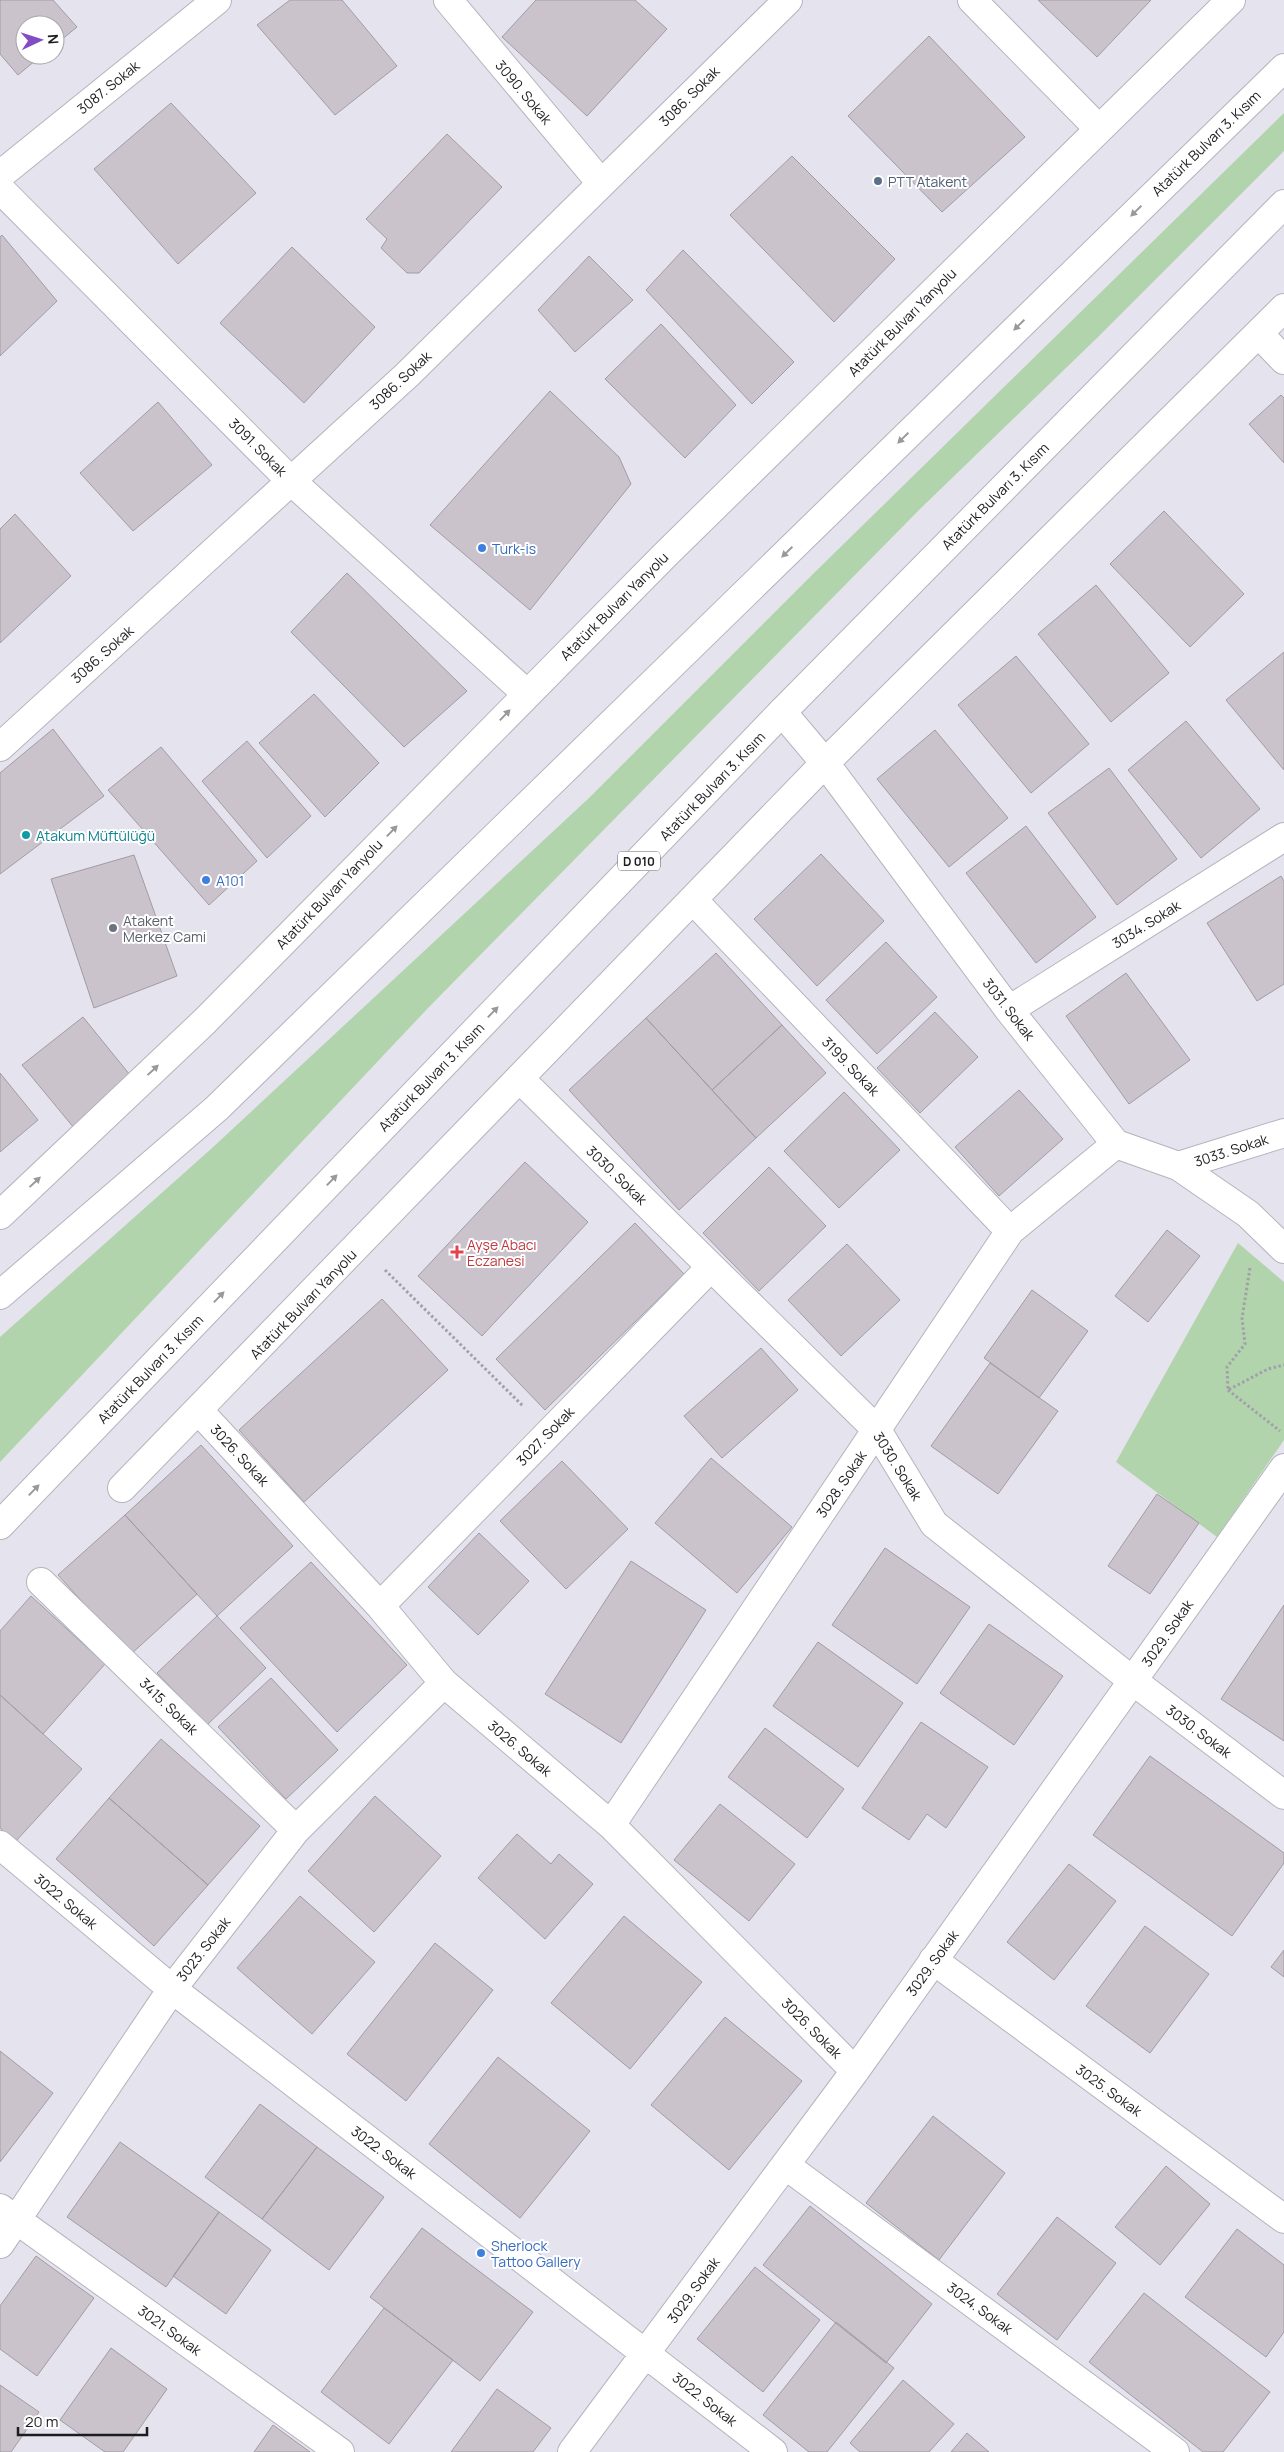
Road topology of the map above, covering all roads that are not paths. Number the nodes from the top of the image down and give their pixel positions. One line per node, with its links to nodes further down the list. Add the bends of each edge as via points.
1 (217, 0): 8 (main road, 3087. Sokak)
2 (448, 0): 9 (main road, 3090. Sokak)
3 (788, 0): 9 (main road, 3086. Sokak)
4 (972, 0): 7 (main road)
5 (1231, 0): 7 (main road, Atatürk Bulvarı Yanyolu)
6 (1284, 68): 31 (main road, Atatürk Bulvarı 3. Kısım, one-way to 31, via 217,1108)
7 (1098, 128): 16 (main road, Atatürk Bulvarı Yanyolu)
8 (0, 175)
9 (601, 183): 15 (main road, 3086. Sokak, via 407,375)
10 (0, 189): 15 (main road, 3091. Sokak)
11 (1284, 204): 17 (main road, Atatürk Bulvarı 3. Kısım / D 010)
12 (1284, 308): 13 (main road, Atatürk Bulvarı Yanyolu)
13 (1259, 334): 14 (main road); 19 (main road, Atatürk Bulvarı Yanyolu)
14 (1284, 360)
15 (290, 480): 16 (main road, 3091. Sokak); 18 (main road, 3086. Sokak)
16 (526, 694): 27 (main road, Atatürk Bulvarı Yanyolu, one-way to 16, via 206,1021)
17 (782, 712): 19 (main road, 3031. Sokak); 36 (main road, Atatürk Bulvarı 3. Kısım / D 010, one-way to 17)
18 (0, 747)
19 (825, 763): 21 (main road, Atatürk Bulvarı Yanyolu); 22 (main road, 3031. Sokak)
20 (1284, 837): 22 (main road, 3034. Sokak)
21 (692, 900): 23 (main road, Atatürk Bulvarı Yanyolu); 28 (main road, 3199. Sokak)
22 (1009, 1010): 25 (main road, 3031. Sokak)
23 (520, 1079): 30 (main road, 3030. Sokak); 32 (main road, Atatürk Bulvarı Yanyolu)
24 (1284, 1133): 26 (main road, 3033. Sokak)
25 (1116, 1144): 26 (main road); 28 (main road, 3028. Sokak)
26 (1178, 1166): 29 (main road, via 1248,1214)
27 (0, 1215)
28 (1010, 1231): 33 (main road, 3028. Sokak)
29 (1284, 1249)
30 (711, 1266): 33 (main road, 3030. Sokak); 38 (main road, 3027. Sokak)
31 (0, 1295)
32 (199, 1411): 35 (main road, Atatürk Bulvarı Yanyolu); 38 (main road, 3026. Sokak)
33 (877, 1430): 39 (main road, 3030. Sokak, via 934,1524); 42 (main road, 3028. Sokak)
34 (1284, 1468): 39 (main road, 3029. Sokak)
35 (122, 1488)
36 (0, 1525)
37 (41, 1582): 43 (main road, 3415. Sokak)
38 (380, 1606): 40 (main road, 3026. Sokak)
39 (1133, 1681): 41 (main road, 3030. Sokak); 45 (main road, 3029. Sokak)
40 (444, 1683): 42 (main road, 3026. Sokak); 43 (main road, 3023. Sokak)
41 (1284, 1795)
42 (611, 1826): 47 (main road, 3026. Sokak)
43 (296, 1830): 46 (main road, 3023. Sokak)
44 (0, 1845): 46 (main road, 3022. Sokak)
45 (934, 1960): 47 (main road, 3029. Sokak); 50 (main road, 3025. Sokak)
46 (172, 1989): 49 (main road, 3023. Sokak); 52 (main road, 3022. Sokak)
47 (854, 2071): 48 (main road, 3029. Sokak)
48 (785, 2164): 52 (main road, 3029. Sokak); 56 (main road, 3024. Sokak)
49 (9, 2214): 51 (main road, 3023. Sokak); 53 (main road, 3021. Sokak)
50 (1284, 2219)
51 (0, 2244)
52 (647, 2353): 54 (main road, 3029. Sokak); 55 (main road, 3022. Sokak)
53 (340, 2452)
54 (572, 2452)
55 (773, 2452)
56 (1175, 2452)

